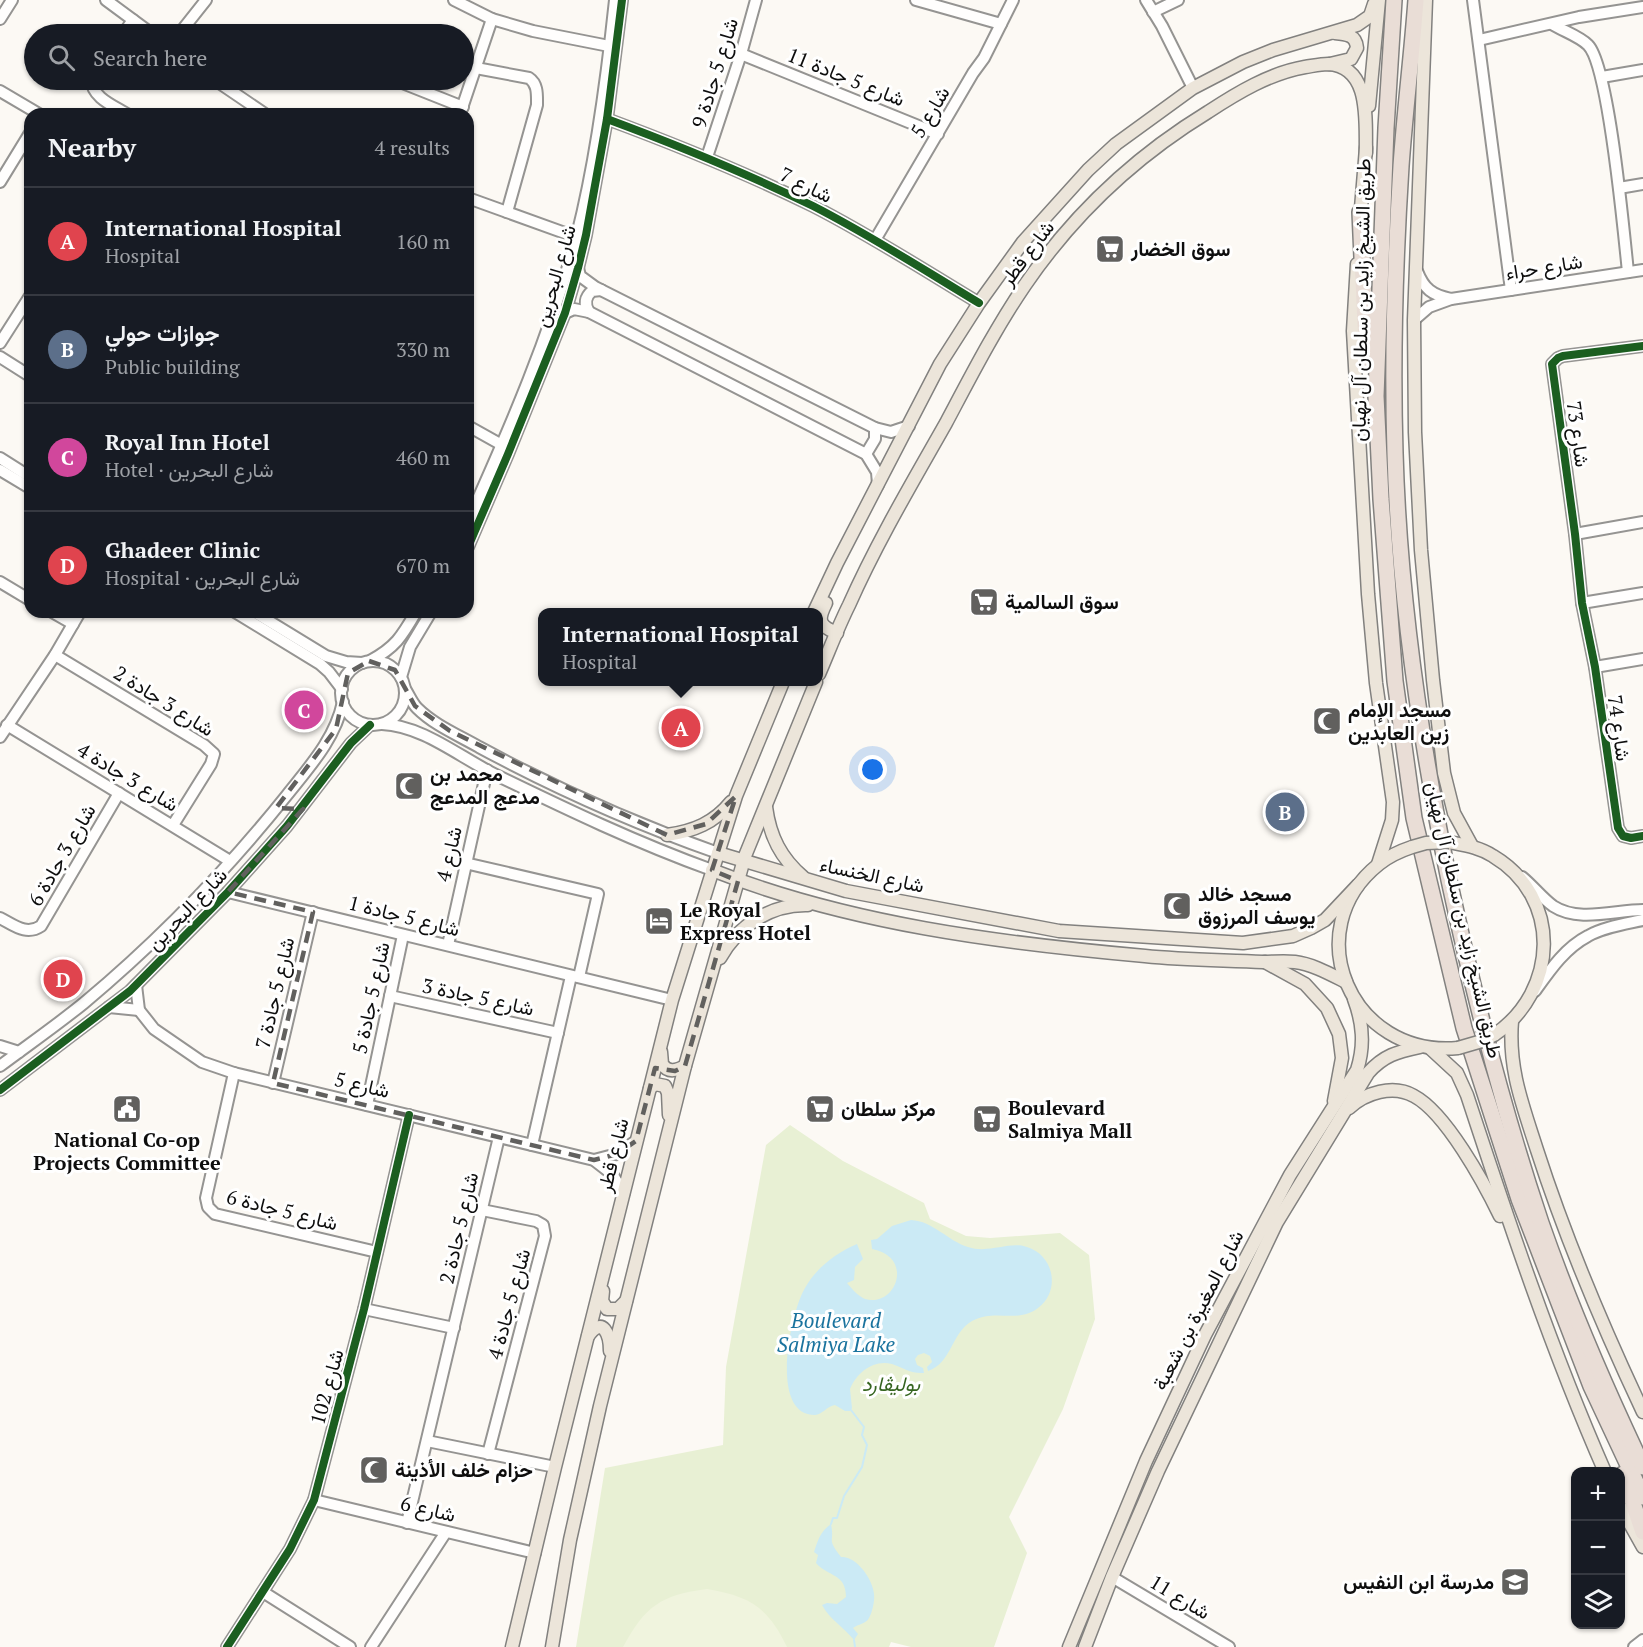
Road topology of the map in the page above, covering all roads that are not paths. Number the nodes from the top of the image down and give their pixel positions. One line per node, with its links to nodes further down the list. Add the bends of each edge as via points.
1 (12, 0): 19 (street)
2 (106, 0): 21 (street)
3 (206, 0): 24 (street)
4 (454, 0): 20 (street)
5 (615, 0): 29 (street, شارع البحرين)
6 (622, 0): 47 (street, شارع البحرين)
7 (756, 0): 30 (street, شارع 5 جادة 9)
8 (916, 0): 25 (street)
9 (1013, 0): 25 (street, شارع 5)
10 (1146, 0): 18 (street)
11 (1178, 0): 18 (street)
12 (1377, 0): 27 (main road, شارع قطر, via 1365,21); 50 (main road)
13 (1394, 0): 76 (highway, طريق الشيخ زايد بن سلطان آل نهيان)
14 (1416, 0): 192 (highway, طريق الشيخ زايد بن سلطان آل نهيان, via 1401,166 1394,324 1397,501 1419,727 1466,960 1491,1060 1542,1224)
15 (1426, 0): 62 (main road)
16 (1473, 0): 28 (street)
17 (1643, 7): 26 (street)
18 (1153, 12): 36 (street)
19 (0, 19)
20 (492, 19): 29 (street); 32 (street)
21 (133, 20): 22 (street); 23 (street)
22 (130, 24)
23 (138, 24)
24 (186, 24)
25 (1001, 24): 48 (street, شارع 5)
26 (1552, 24): 28 (street); 35 (street, via 1590,46)
27 (1333, 33): 31 (main road, شارع قطر, via 1351,36 1357,48 1351,59); 36 (main road, شارع قطر, via 1273,50)
28 (1479, 40): 65 (street)
29 (609, 45): 58 (street, شارع البحرين)
30 (741, 54): 48 (street, شارع 5 جادة 11); 51 (street, شارع 5 جادة 9)
31 (1329, 64): 50 (main road, via 1352,75 1362,89); 106 (main road, شارع قطر, via 1283,73 1228,99 1173,134 1084,211 1026,284 998,328 889,524)
32 (476, 68): 34 (street); 56 (street, via 529,78 536,90 537,105)
33 (1643, 70): 35 (street)
34 (474, 74)
35 (1602, 77): 54 (street)
36 (1193, 88): 67 (main road, شارع قطر, via 1116,144 1088,170 1023,242)
37 (94, 90): 43 (street)
38 (230, 90): 44 (street)
39 (417, 90): 45 (street)
40 (469, 90): 46 (street)
41 (0, 91): 42 (street)
42 (29, 108)
43 (117, 108)
44 (256, 108)
45 (458, 108)
46 (463, 108)
47 (607, 119): 51 (street, شارع 7); 60 (street, شارع البحرين)
48 (938, 134): 59 (street, شارع 5)
49 (24, 143): 52 (street)
50 (1366, 153): 57 (main road)
51 (707, 157): 59 (street, شارع 7)
52 (0, 183)
53 (1643, 184): 54 (street)
54 (1619, 188): 63 (street)
55 (474, 200): 56 (street)
56 (507, 212): 58 (street)
57 (1360, 212): 76 (highway, via 1365,325); 136 (main road, via 1355,363 1368,594 1393,802 1392,820)
58 (576, 237): 80 (street, شارع البحرين)
59 (875, 240): 67 (street, شارع 7)
60 (578, 268): 64 (street, via 580,276); 70 (street, شارع البحرين)
61 (1643, 270): 63 (street, شارع حراء)
62 (1417, 271): 66 (street, via 1427,291); 71 (main road)
63 (1628, 272): 65 (street, شارع حراء)
64 (601, 290): 69 (street, via 592,291 586,298); 78 (street)
65 (1511, 290): 66 (street, شارع حراء)
66 (1451, 299): 71 (street, شارع حراء, via 1429,306)
67 (979, 303): 77 (main road, شارع قطر, via 940,364)
68 (24, 306): 72 (street)
69 (589, 312): 70 (street, via 574,309); 81 (street)
70 (565, 313): 89 (street, شارع البحرين)
71 (1414, 320): 131 (main road, via 1414,432 1433,680 1449,796)
72 (0, 344)
73 (1643, 346): 90 (street, شارع 73, via 1563,356 1552,364)
74 (0, 357): 75 (street)
75 (24, 372)
76 (1376, 396): 191 (highway, طريق الشيخ زايد بن سلطان آل نهيان, via 1395,681 1414,818 1464,1028 1523,1210)
77 (909, 426): 78 (street, via 891,432); 86 (main road, شارع قطر)
78 (875, 428): 81 (street, via 875,439)
79 (474, 429): 80 (street)
80 (502, 445): 87 (street, شارع البحرين)
81 (866, 454): 86 (street, via 874,465)
82 (0, 459): 84 (street)
83 (0, 470): 85 (street)
84 (24, 473)
85 (24, 484)
86 (878, 487): 91 (main road, شارع قطر)
87 (474, 508)
88 (1643, 522): 90 (street)
89 (474, 533)
90 (1575, 534): 95 (street, شارع 73)
91 (837, 563): 96 (main road, شارع قطر); 97 (main road, via 839,577)
92 (0, 582): 94 (street)
93 (1643, 593): 95 (street)
94 (24, 596)
95 (1582, 603): 111 (street, شارع 74)
96 (816, 608)
97 (823, 609)
98 (62, 618): 104 (street)
99 (76, 618): 104 (street)
100 (245, 618): 115 (street, via 320,664)
101 (264, 618): 109 (street, via 326,656)
102 (413, 618): 109 (street, via 393,647)
103 (427, 618): 112 (street, via 410,647)
104 (73, 624): 107 (street)
105 (823, 626): 106 (main road)
106 (837, 633): 110 (main road, شارع قطر)
107 (55, 655): 119 (street); 127 (street, شارع 3 جادة 2, via 214,754)
108 (1643, 659): 111 (street)
109 (366, 662): 112 (street, via 387,664); 115 (street, via 348,673)
110 (823, 665)
111 (1595, 667): 130 (street, شارع 74, via 1618,828 1623,836)
112 (401, 677): 116 (street)
113 (781, 686): 124 (main road, شارع قطر)
114 (814, 686): 125 (main road)
115 (342, 689): 117 (street)
116 (405, 689): 118 (street, via 402,706 391,720); 129 (street, شارع الخنساء, via 415,706 459,736 573,794)
117 (343, 702): 120 (street, via 353,718); 126 (street, شارع البحرين, via 336,729)
118 (382, 724): 120 (street); 122 (street, شارع الخنساء, via 415,731)
119 (7, 725): 121 (street); 123 (street, شارع 3 جادة 4)
120 (370, 725): 128 (street, شارع البحرين, via 351,743)
121 (0, 737)
122 (487, 770): 135 (street, شارع 4); 138 (street, شارع الخنساء, via 642,843)
123 (119, 793): 127 (street, شارع 3 جادة 4); 146 (street, شارع 3 جادة 6, via 41,926 25,931)
124 (736, 796): 129 (main road, via 706,824); 132 (main road, شارع قطر)
125 (766, 804): 134 (main road); 140 (main road, via 777,847)
126 (276, 808): 128 (street, via 288,814); 133 (street, شارع البحرين)
127 (173, 825): 133 (street, شارع 3 جادة 4)
128 (287, 826): 142 (street, شارع البحرين)
129 (667, 835): 132 (street, شارع الخنساء)
130 (1643, 836)
131 (1472, 846): 136 (main road, bridge, via 1426,843); 137 (main road)
132 (718, 853): 134 (main road, شارع الخنساء); 138 (main road, شارع قطر)
133 (230, 861): 166 (street, شارع البحرين, via 114,978)
134 (744, 861): 139 (main road); 140 (main road, شارع الخنساء)
135 (465, 863): 149 (street, شارع 4); 151 (street, via 598,894)
136 (1378, 864): 141 (main road)
137 (1509, 867): 144 (street, via 1562,911 1585,915); 155 (main road, via 1531,893 1543,925 1544,958)
138 (712, 870): 139 (main road, شارع الخنساء); 158 (main road, شارع قطر)
139 (738, 880): 143 (main road, شارع الخنساء); 152 (main road)
140 (806, 880): 141 (main road, شارع الخنساء, via 908,904 1059,931 1243,943 1293,936 1311,928 1325,920)
141 (1358, 885): 153 (main road, via 1340,932)
142 (228, 892): 145 (street, شارع 5 جادة 1); 154 (street, شارع البحرين)
143 (820, 905): 150 (main road, شارع الخنساء, via 904,924 1032,944 1147,956); 152 (main road, via 785,907 753,921 735,936)
144 (1643, 910)
145 (313, 912): 148 (street, شارع 5 جادة 1); 170 (street, شارع 5 جادة 7)
146 (0, 918)
147 (1643, 920): 155 (street, via 1579,941 1553,966)
148 (403, 935): 149 (street, شارع 5 جادة 1); 156 (street, شارع 5 جادة 5)
149 (448, 945): 151 (street, شارع 5 جادة 1)
150 (1264, 962): 153 (main road, شارع الخنساء, via 1296,962); 175 (main road, via 1305,984 1327,1008 1339,1034 1342,1058)
151 (575, 976): 158 (street, شارع 5 جادة 1); 162 (street)
152 (710, 978): 168 (main road)
153 (1346, 982): 157 (main road)
154 (136, 985): 159 (street, شارع البحرين); 160 (street)
155 (1535, 991): 161 (main road)
156 (390, 996): 162 (street, شارع 5 جادة 3); 173 (street, شارع 5 جادة 5)
157 (1354, 999): 165 (main road, via 1371,1021 1386,1032); 175 (main road, شارع المغيرة بن شعبة, via 1363,1037 1362,1056)
158 (672, 1000): 163 (main road, شارع قطر)
159 (109, 1006): 160 (street); 172 (street, شارع البحرين)
160 (139, 1010): 169 (street, شارع 5, via 154,1029 202,1062)
161 (1512, 1022): 165 (main road, bridge, via 1477,1043 1458,1048); 193 (main road, via 1510,1047 1518,1090 1547,1181 1588,1291)
162 (558, 1033): 179 (street)
163 (662, 1038): 168 (main road, via 660,1060 664,1067 675,1071); 171 (main road, شارع قطر)
164 (0, 1046): 166 (street)
165 (1426, 1048): 175 (main road, شارع المغيرة بن شعبة, via 1401,1051 1380,1060); 184 (main road, via 1457,1073 1467,1095)
166 (19, 1052): 167 (street, شارع البحرين)
167 (0, 1066)
168 (685, 1066): 176 (main road)
169 (234, 1073): 170 (street, شارع 5); 183 (street, شارع 5 جادة 6, via 206,1198 208,1207 215,1214)
170 (273, 1083): 173 (street, شارع 5)
171 (650, 1088): 176 (main road, via 660,1084 668,1094); 178 (main road, شارع قطر)
172 (0, 1090)
173 (367, 1105): 174 (street, شارع 5)
174 (409, 1115): 177 (street, شارع 5); 183 (street, شارع 102)
175 (1336, 1115): 184 (main road, via 1380,1092 1414,1095 1451,1133 1488,1192); 208 (main road, شارع المغيرة بن شعبة, via 1277,1222); 216 (main road, شارع المغيرة بن شعبة, via 1290,1174 1205,1335 1146,1461)
176 (669, 1131): 186 (main road)
177 (499, 1137): 179 (street, شارع 5); 182 (street, شارع 5 جادة 2)
178 (636, 1141): 180 (street, via 617,1154); 181 (main road, شارع قطر)
179 (532, 1145): 180 (street, شارع 5)
180 (594, 1160): 181 (street, شارع 5, via 612,1174)
181 (624, 1193): 185 (main road, شارع قطر)
182 (482, 1210): 188 (street, شارع 5 جادة 2); 196 (street, شارع 5 جادة 4, via 536,1221 543,1225 545,1236)
183 (377, 1252): 187 (street, شارع 102)
184 (1521, 1258): 198 (main road)
185 (606, 1263): 186 (main road, via 604,1306 618,1309); 189 (main road, شارع قطر)
186 (626, 1301): 190 (main road)
187 (364, 1309): 188 (street); 201 (street, شارع 102)
188 (454, 1328): 194 (street, شارع 5 جادة 2)
189 (588, 1336): 190 (main road, via 598,1328 609,1333); 197 (main road, شارع قطر)
190 (610, 1367): 215 (main road, via 570,1540)
191 (1592, 1386): 200 (highway, طريق الشيخ زايد بن سلطان آل نهيان); 205 (highway)
192 (1610, 1398): 195 (highway); 199 (highway, طريق الشيخ زايد بن سلطان آل نهيان)
193 (1643, 1412)
194 (427, 1441): 196 (street); 203 (street, شارع 5 جادة 2)
195 (1643, 1450)
196 (489, 1454): 197 (street)
197 (555, 1467): 207 (main road, شارع قطر)
198 (1603, 1467)
199 (1643, 1467)
200 (1643, 1497)
201 (314, 1500): 203 (street, شارع 6); 209 (street, شارع 102)
202 (1625, 1515): 206 (main road)
203 (407, 1522): 204 (street, شارع 6)
204 (446, 1532): 207 (street, شارع 6); 213 (street)
205 (1643, 1533)
206 (1643, 1547)
207 (535, 1553): 214 (main road, شارع قطر)
208 (1112, 1577): 217 (main road, شارع المغيرة بن شعبة); 218 (street, شارع 11)
209 (263, 1592): 211 (street, شارع 102); 212 (street)
210 (1643, 1640): 219 (street)
211 (227, 1647)
212 (350, 1647)
213 (371, 1647)
214 (512, 1647)
215 (552, 1647)
216 (1069, 1647)
217 (1085, 1647)
218 (1229, 1647)
219 (1634, 1647)

